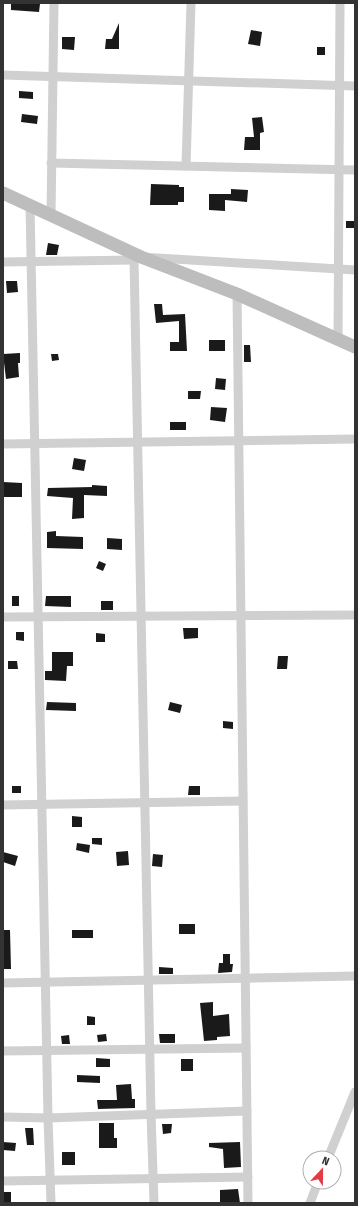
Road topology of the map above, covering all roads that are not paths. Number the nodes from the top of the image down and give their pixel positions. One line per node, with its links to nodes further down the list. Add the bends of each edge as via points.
1 (54, 3): 5 (street)
2 (191, 3): 6 (street)
3 (340, 3): 7 (street)
4 (3, 75): 5 (street)
5 (52, 76): 6 (street); 9 (street)
6 (189, 81): 7 (street); 10 (street)
7 (340, 85): 8 (street); 11 (street)
8 (355, 86)
9 (51, 163): 10 (street); 15 (street)
10 (186, 166): 11 (street)
11 (339, 170): 12 (street); 19 (street)
12 (355, 170)
13 (3, 193): 14 (street)
14 (30, 206): 15 (street); 17 (street)
15 (51, 215): 16 (street)
16 (137, 258): 17 (street); 19 (street); 21 (street); 26 (street)
17 (31, 261): 18 (street); 28 (street)
18 (3, 262)
19 (338, 269): 20 (street); 22 (street)
20 (355, 270)
21 (237, 294): 22 (street); 25 (street)
22 (338, 341): 23 (street)
23 (355, 347)
24 (355, 439): 25 (street)
25 (239, 440): 26 (street); 31 (street)
26 (138, 442): 28 (street); 30 (street)
27 (3, 444): 28 (street)
28 (35, 444): 33 (street)
29 (355, 615): 31 (street)
30 (141, 616): 31 (street); 33 (street); 35 (street)
31 (241, 616): 34 (street)
32 (3, 617): 33 (street)
33 (38, 617): 37 (street)
34 (243, 802): 35 (street); 39 (street)
35 (145, 803): 37 (street); 40 (street)
36 (3, 805): 37 (street)
37 (42, 805): 41 (street)
38 (355, 976): 39 (street)
39 (246, 979): 40 (street); 43 (street)
40 (148, 981): 41 (street); 44 (street)
41 (46, 982): 42 (street); 45 (street)
42 (3, 983)
43 (246, 1048): 44 (street); 48 (street)
44 (150, 1049): 45 (street); 49 (street)
45 (47, 1050): 46 (street); 51 (street)
46 (3, 1051)
47 (355, 1092): 52 (street)
48 (247, 1111): 49 (street); 53 (street)
49 (151, 1114): 51 (street); 54 (street)
50 (3, 1117): 51 (street)
51 (48, 1118): 55 (street)
52 (331, 1150)
53 (248, 1177): 54 (street); 60 (street)
54 (154, 1178): 55 (street); 59 (street)
55 (52, 1180): 56 (street); 58 (street)
56 (3, 1181)
57 (315, 1190): 61 (street)
58 (51, 1203)
59 (154, 1203)
60 (248, 1203)
61 (310, 1203)

